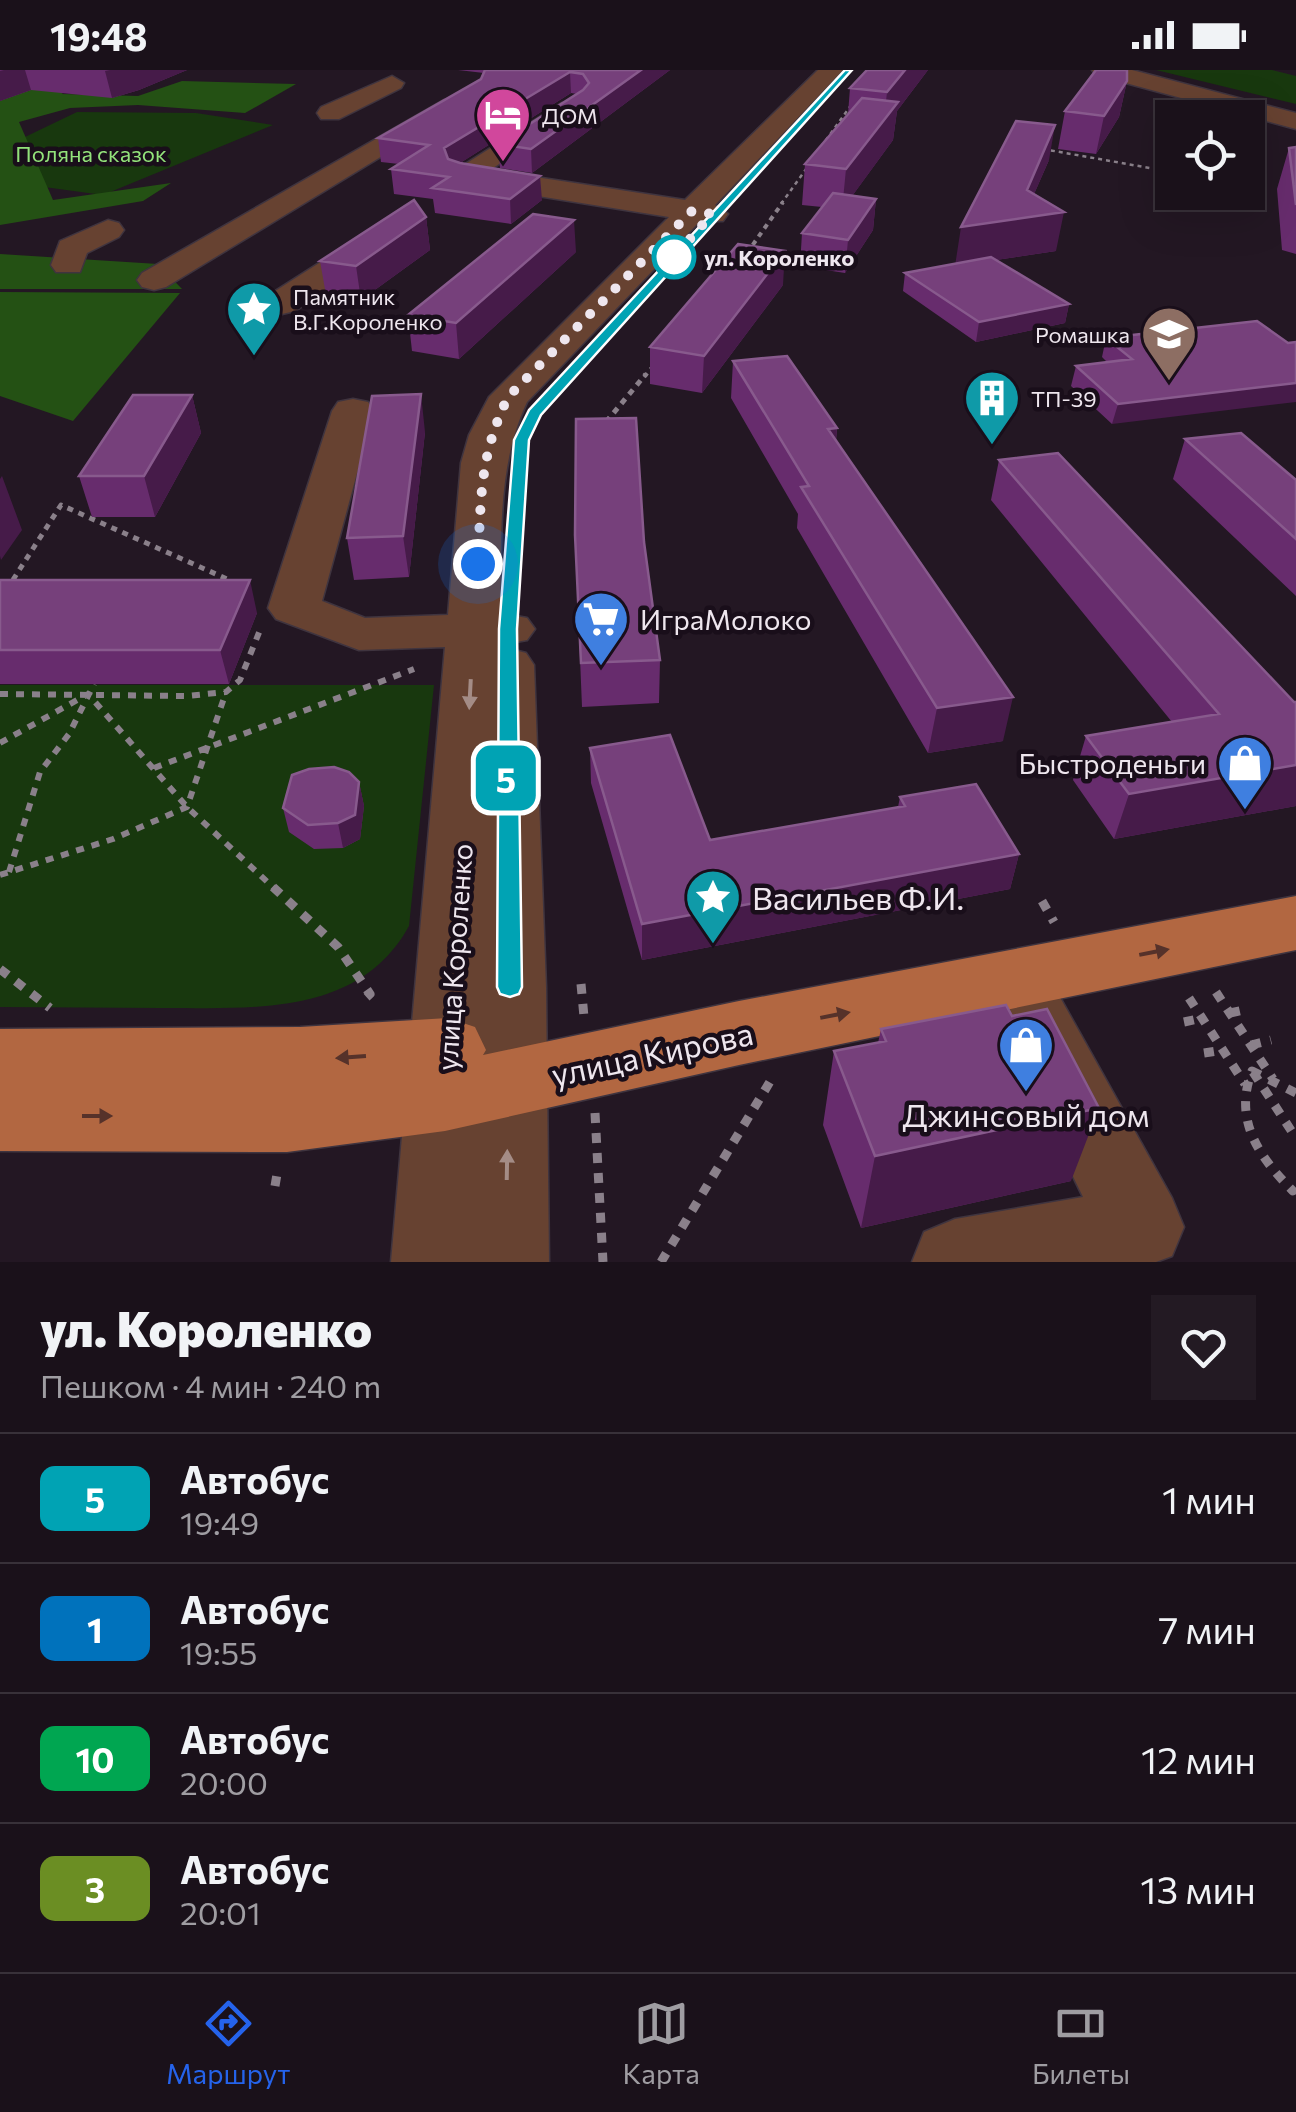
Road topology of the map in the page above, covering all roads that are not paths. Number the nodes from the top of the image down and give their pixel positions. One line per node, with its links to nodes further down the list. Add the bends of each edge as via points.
1 (1103, 70): 7 (street)
2 (845, 80): 8 (street, улица Короленко)
3 (392, 83): 6 (street)
4 (472, 92): 12 (street)
5 (573, 104): 8 (street, via 463,175)
6 (330, 113)
7 (1296, 121)
8 (702, 212): 15 (street, улица Короленко, via 508,397 483,464)
9 (404, 222): 13 (street)
10 (108, 230): 11 (street, via 72,248)
11 (68, 265)
12 (154, 280)
13 (282, 303)
14 (353, 411): 15 (street, via 283,603 359,634)
15 (491, 629): 19 (street, улица Короленко)
16 (1296, 923): 17 (main road, улица Кирова, one-way to 16)
17 (1013, 979): 19 (main road, улица Кирова, one-way to 17); 23 (street, via 1142,1227)
18 (0, 1062): 19 (main road, улица Кирова, one-way to 18, via 300,1060)
19 (467, 1077): 20 (main road, улица Кирова, one-way to 19, via 288,1116); 21 (street, улица Короленко); 22 (street, улица Короленко, one-way to 19)
20 (0, 1116)
21 (434, 1262)
22 (506, 1262)
23 (955, 1262)

